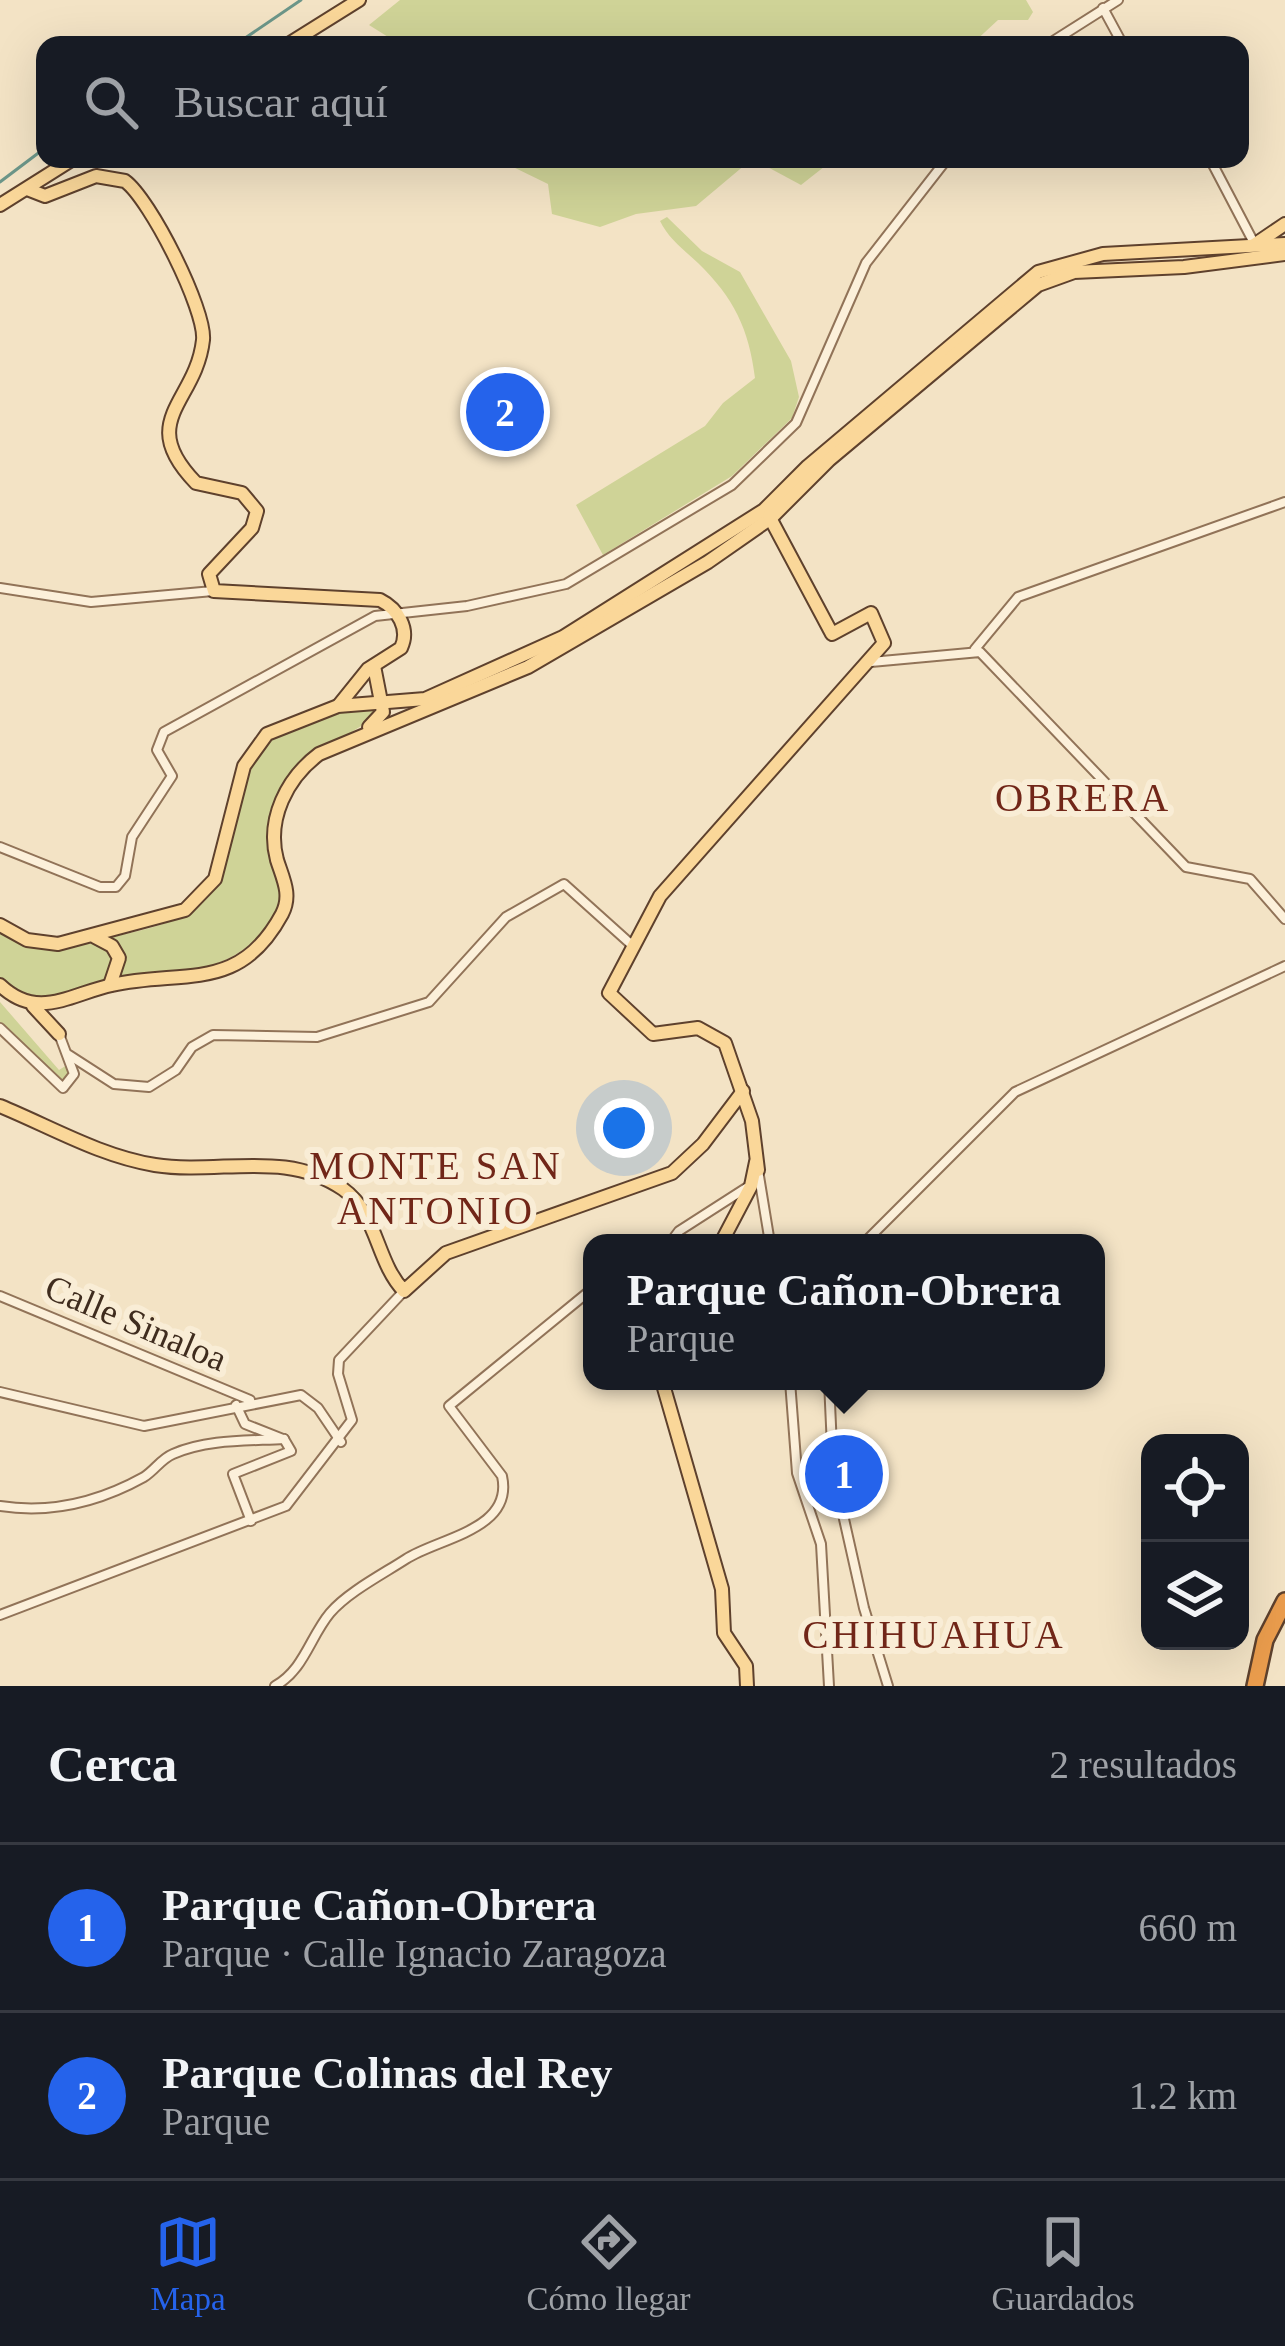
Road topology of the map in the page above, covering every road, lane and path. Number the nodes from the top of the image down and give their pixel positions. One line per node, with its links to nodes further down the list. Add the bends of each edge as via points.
1 (359, 0): 4 (main road)
2 (1118, 0): 3 (street)
3 (1103, 8): 5 (street); 6 (street)
4 (301, 36)
5 (1060, 36)
6 (1118, 36)
7 (59, 168): 10 (main road)
8 (939, 168): 22 (street, via 866,263 796,423 723,491 566,584)
9 (1215, 168): 15 (street)
10 (47, 176): 11 (main road); 12 (main road)
11 (25, 190): 12 (main road); 12 (main road); 13 (main road)
12 (48, 194): 21 (main road, via 106,175 134,188 199,310 200,359 167,441 196,483 242,493 257,511 252,528 209,574)
13 (0, 205)
14 (1285, 224): 15 (main road)
15 (1254, 243): 16 (main road); 19 (main road, via 1103,254 1038,272 808,466)
16 (1285, 244)
17 (1285, 254): 19 (main road, via 1048,280)
18 (1285, 502): 25 (street, via 1018,597)
19 (768, 514): 23 (main road); 24 (main road); 26 (main road, via 832,634 871,613 884,638)
20 (0, 588): 21 (street, via 91,602)
21 (214, 591): 22 (main road, via 380,600)
22 (395, 612): 27 (main road, via 405,640); 33 (street, via 164,733 157,750 170,781 132,837 116,887)
23 (576, 630): 24 (main road); 28 (main road)
24 (565, 648): 31 (main road)
25 (975, 649): 26 (street); 34 (street, via 1186,867 1250,878)
26 (871, 662): 38 (main road, via 674,879)
27 (374, 665): 29 (main road); 30 (main road)
28 (425, 699): 29 (main road); 31 (main road, via 395,709)
29 (382, 702): 30 (main road); 32 (main road, via 380,720)
30 (338, 706): 37 (main road, via 282,724 254,746 215,879 198,900 170,917)
31 (391, 723): 32 (main road)
32 (350, 740): 41 (main road, via 308,762 287,788 275,835 286,903 250,954 197,978)
33 (0, 847)
34 (1279, 906): 35 (street)
35 (1285, 919)
36 (0, 925): 37 (main road, via 44,943)
37 (95, 937): 41 (main road, via 119,958)
38 (633, 946): 46 (street, via 564,884 506,916 430,1002 316,1037 213,1035 149,1087 114,1084); 47 (main road, via 610,993 653,1034 718,1034)
39 (1285, 966): 54 (street, via 1016,1092)
40 (0, 985): 43 (main road)
41 (109, 986): 42 (main road)
42 (68, 1001): 43 (main road); 45 (main road)
43 (26, 1003): 45 (main road)
44 (0, 1028): 46 (street, via 59,1088 74,1078)
45 (59, 1034): 46 (street)
46 (68, 1055)
47 (743, 1091): 49 (main road); 56 (main road, via 672,1172 464,1246)
48 (0, 1106): 55 (main road, via 127,1159 297,1167 362,1205)
49 (757, 1164): 50 (main road); 53 (street)
50 (752, 1184): 51 (street); 52 (main road)
51 (683, 1234)
52 (726, 1234)
53 (769, 1234)
54 (873, 1234)
55 (390, 1268): 56 (main road); 57 (main road)
56 (417, 1277): 57 (main road)
57 (404, 1291): 69 (street, via 339,1360 353,1416)
58 (0, 1296): 66 (street, Calle Sinaloa)
59 (583, 1296): 75 (street, via 449,1406 502,1476 504,1490 476,1530 424,1548 332,1610 298,1666)
60 (665, 1390): 76 (main road, via 722,1589 724,1633 746,1666)
61 (791, 1390): 77 (street, via 796,1473 821,1544)
62 (832, 1390): 65 (street)
63 (836, 1390): 65 (street)
64 (0, 1392): 67 (street, via 150,1425)
65 (834, 1394): 78 (street, via 833,1470)
66 (251, 1400): 67 (street); 69 (street, via 305,1396)
67 (236, 1405): 68 (street, via 245,1424)
68 (284, 1439): 70 (street, via 193,1447 83,1502 38,1511); 71 (street, via 291,1451 233,1474)
69 (340, 1442): 71 (street, via 292,1502)
70 (0, 1506)
71 (250, 1520): 73 (street)
72 (1285, 1601): 79 (highway, via 1265,1640)
73 (0, 1615)
74 (1285, 1619): 79 (highway)
75 (275, 1686)
76 (747, 1686)
77 (829, 1686)
78 (888, 1686)
79 (1259, 1686)

